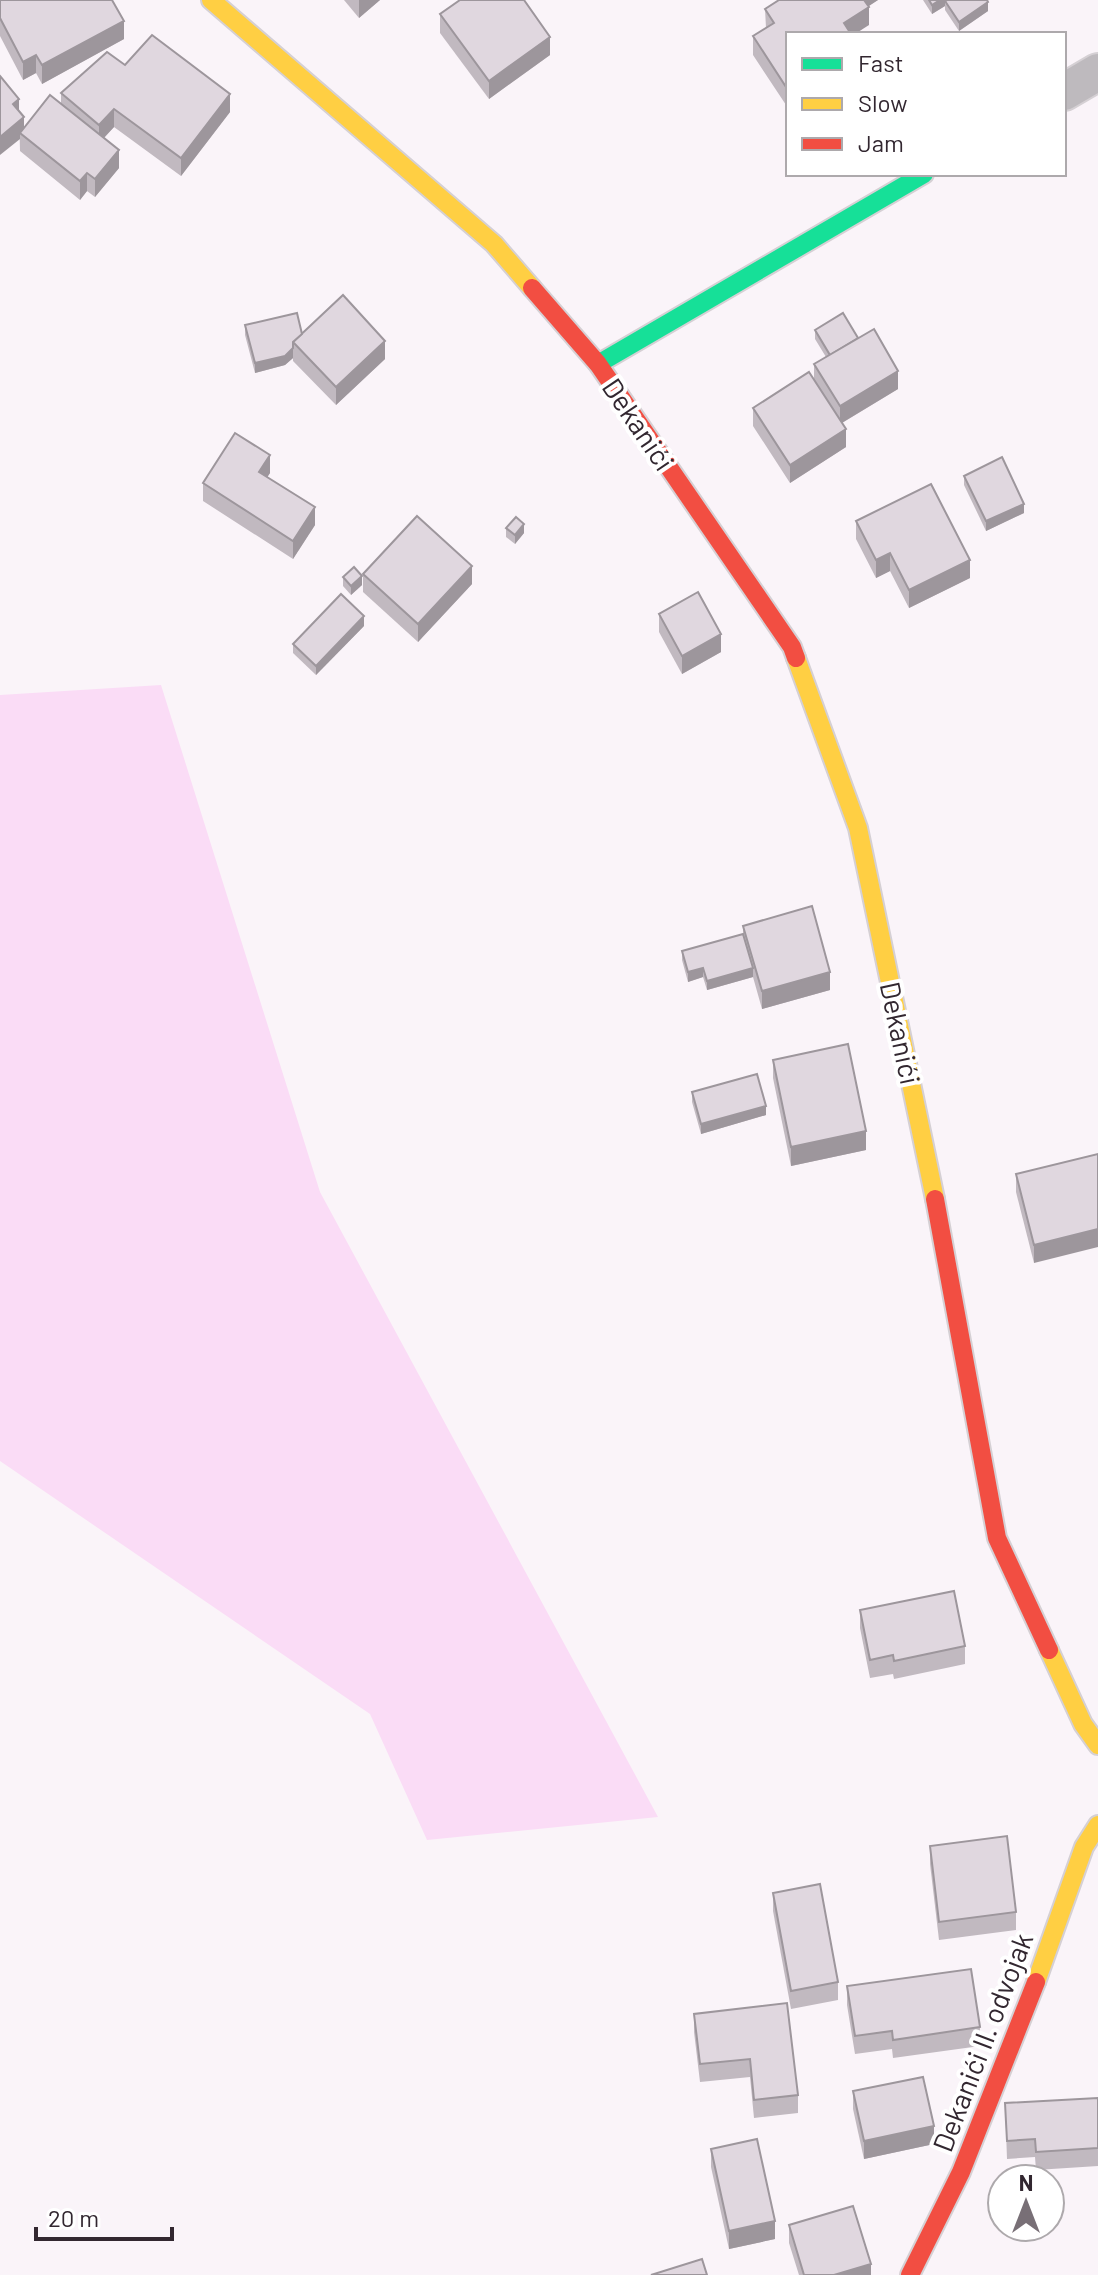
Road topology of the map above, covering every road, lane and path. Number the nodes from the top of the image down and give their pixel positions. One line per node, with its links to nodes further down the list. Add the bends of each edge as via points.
1 (211, 0): 5 (street, Dekanići, via 494,244)
2 (1098, 72): 3 (street)
3 (1066, 91)
4 (921, 176): 5 (street, Dekanići)
5 (598, 364): 6 (street, Dekanići, via 792,647 858,828 931,1175 997,1538 1083,1724)
6 (1098, 1745)
7 (1098, 1825): 8 (street, Dekanići II. odvojak, via 1084,1847 979,2134)
8 (910, 2275)

